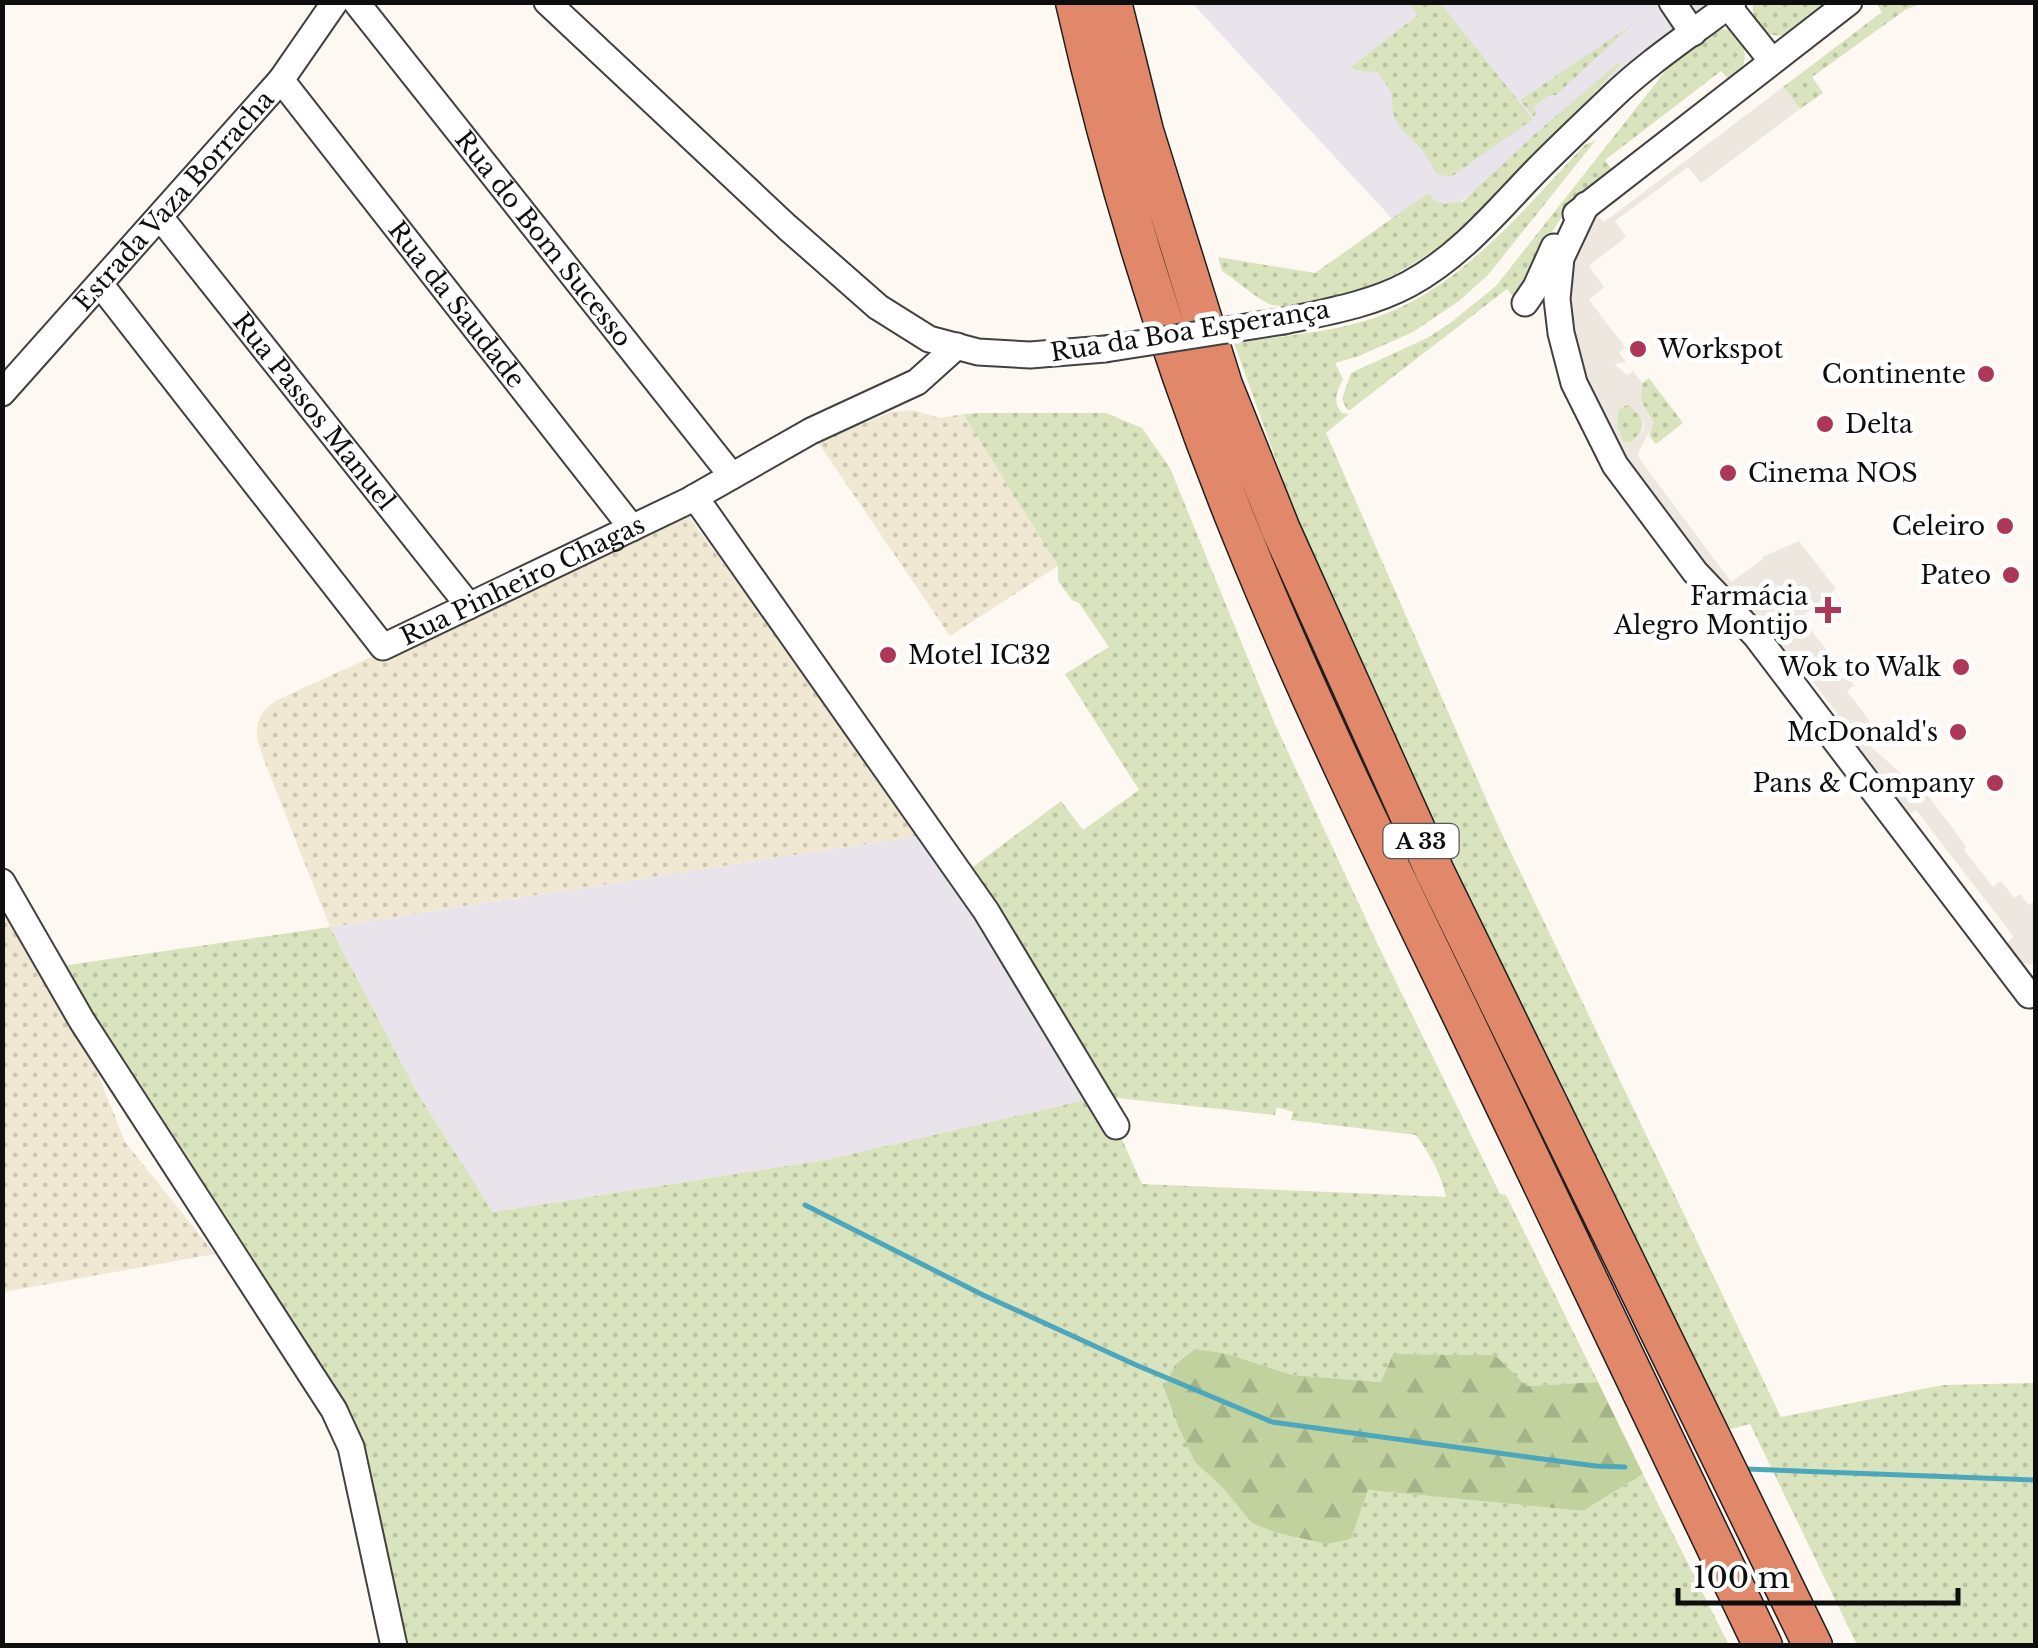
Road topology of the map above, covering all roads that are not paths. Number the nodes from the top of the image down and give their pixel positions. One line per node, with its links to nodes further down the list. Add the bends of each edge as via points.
1 (336, 2): 11 (street, Estrada Vaza Borracha)
2 (356, 2): 18 (street, Rua do Bom Sucesso)
3 (547, 2): 16 (street, Rua da Boa Esperança, via 878,308 929,339)
4 (1075, 2): 26 (highway, A 33, via 1161,314 1241,534 1377,839)
5 (1112, 2): 27 (highway, A 33, via 1223,385 1281,530 1435,872)
6 (1672, 2): 9 (street)
7 (1848, 2): 10 (street)
8 (1730, 4): 9 (street, Rua da Boa Esperança); 10 (street)
9 (1693, 33): 16 (street, Rua da Boa Esperança, bridge, via 1616,93 1446,260 1404,287 1284,321 1105,349 1030,356)
10 (1772, 60): 12 (street)
11 (280, 80): 13 (street, Estrada Vaza Borracha); 20 (street, Rua da Saudade)
12 (1586, 205): 15 (street, via 1561,234); 23 (street, via 1561,258 1557,299 1574,382 1614,466 1695,572 1756,636)
13 (160, 217): 14 (street, Estrada Vaza Borracha); 21 (street, Rua Passos Manuel)
14 (100, 284): 17 (street, Estrada Vaza Borracha); 21 (street, Rua Pinheiro Chagas, via 383,647)
15 (1525, 303)
16 (957, 346): 18 (street, Rua Pinheiro Chagas, via 917,382)
17 (2, 393)
18 (732, 476): 19 (street, Rua Pinheiro Chagas)
19 (695, 497): 20 (street, Rua Pinheiro Chagas); 24 (street, via 986,911)
20 (632, 528): 21 (street, Rua Pinheiro Chagas)
21 (469, 606)
22 (2, 882): 25 (street, via 82,1021 334,1410 352,1446)
23 (2029, 995)
24 (1116, 1126)
25 (394, 1646)
26 (1763, 1646)
27 (1813, 1646)

